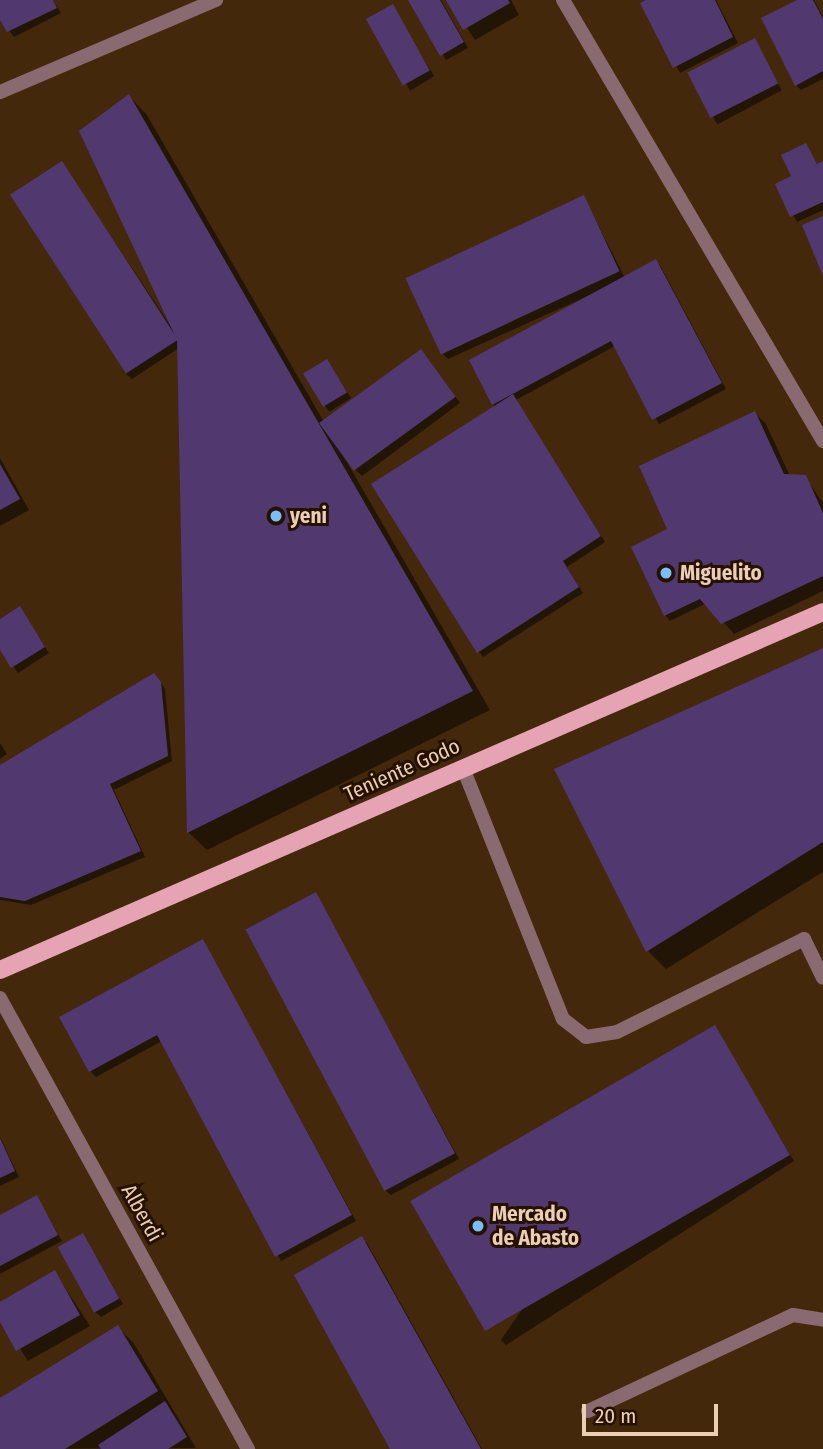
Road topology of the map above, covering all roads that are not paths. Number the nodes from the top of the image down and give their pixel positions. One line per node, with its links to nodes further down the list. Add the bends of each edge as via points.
1 (216, 0): 3 (street)
2 (563, 0): 4 (street)
3 (0, 92)
4 (823, 442)
5 (823, 612): 6 (main road, Teniente Godo)
6 (463, 768): 7 (main road, Teniente Godo); 8 (street, via 563,1019 586,1037 617,1032 804,939)
7 (0, 970)
8 (823, 978)
9 (0, 998): 12 (street, Alberdi)
10 (823, 1320): 11 (street, via 793,1315)
11 (588, 1411)
12 (248, 1449)

